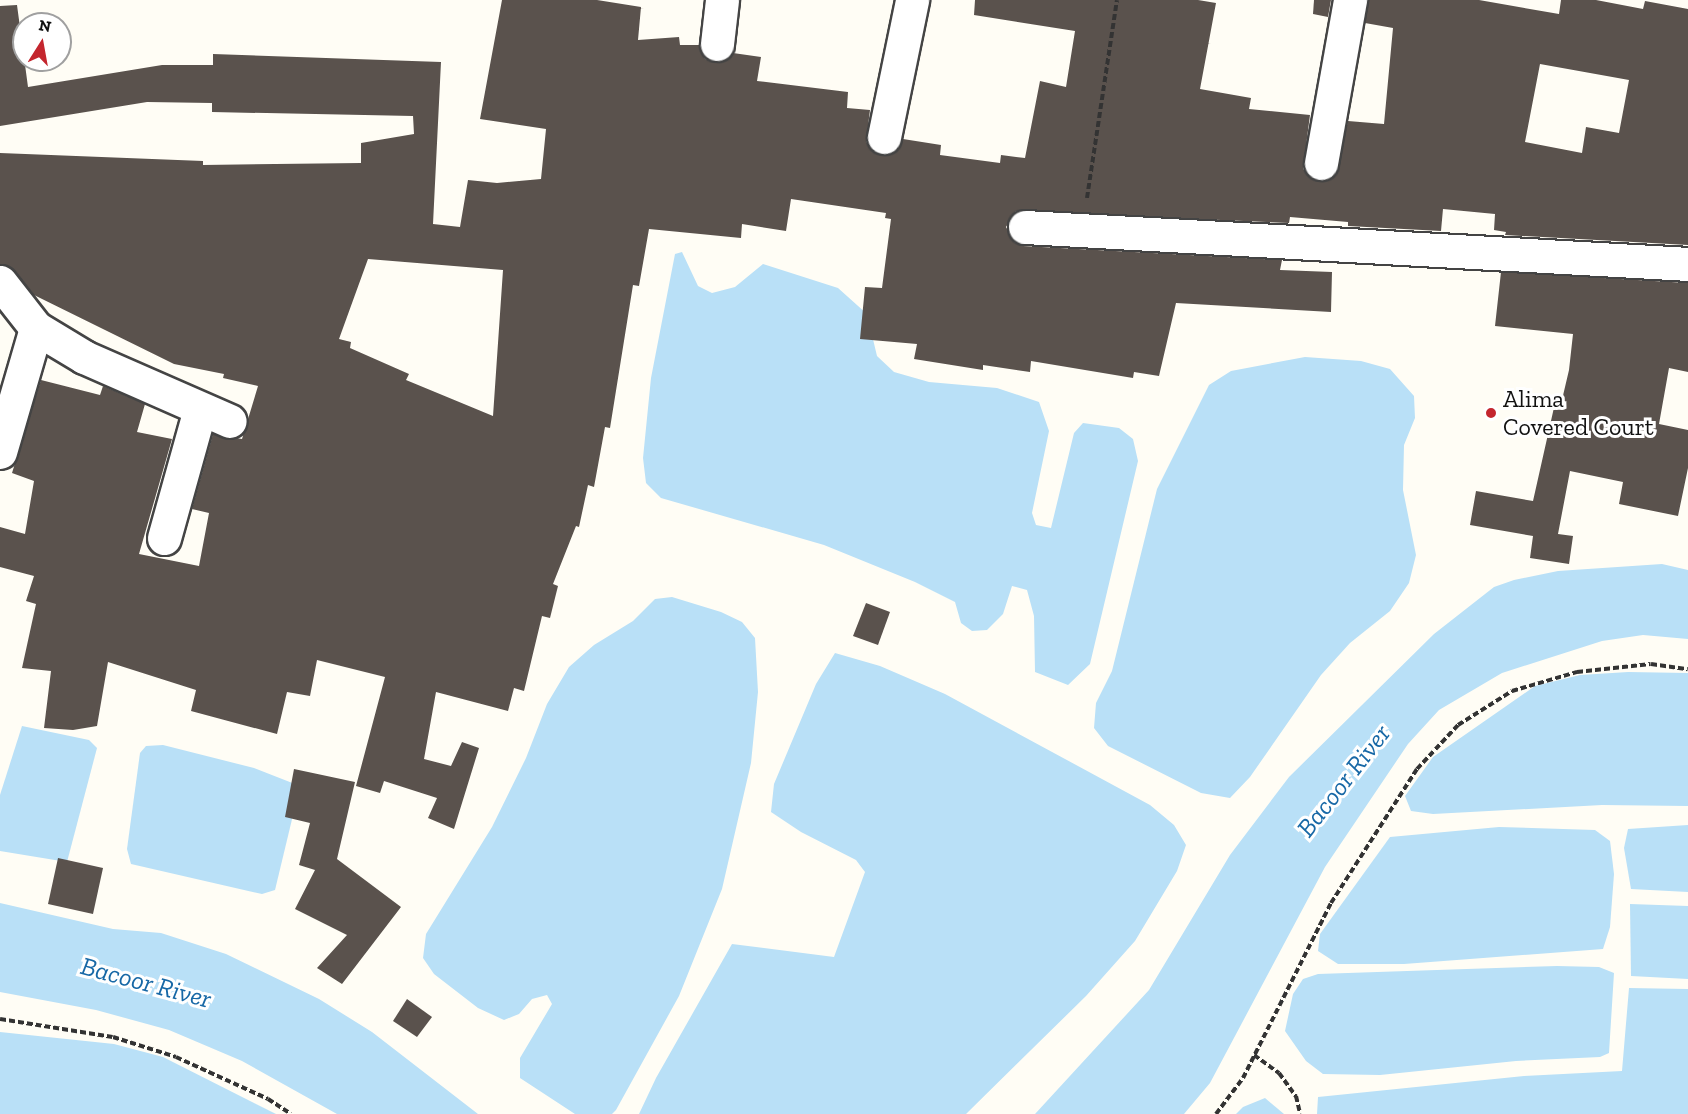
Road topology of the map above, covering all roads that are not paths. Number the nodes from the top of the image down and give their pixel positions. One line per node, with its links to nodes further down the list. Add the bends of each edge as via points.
1 (722, 0): 4 (street)
2 (912, 0): 5 (street)
3 (1350, 0): 6 (street)
4 (717, 44)
5 (884, 136)
6 (1321, 163)
7 (1024, 227): 8 (street)
8 (1688, 264)
9 (0, 282): 10 (street)
10 (36, 328): 11 (street, via 84,357); 13 (street)
11 (200, 409): 12 (street); 14 (street)
12 (230, 421)
13 (0, 452)
14 (164, 538)

